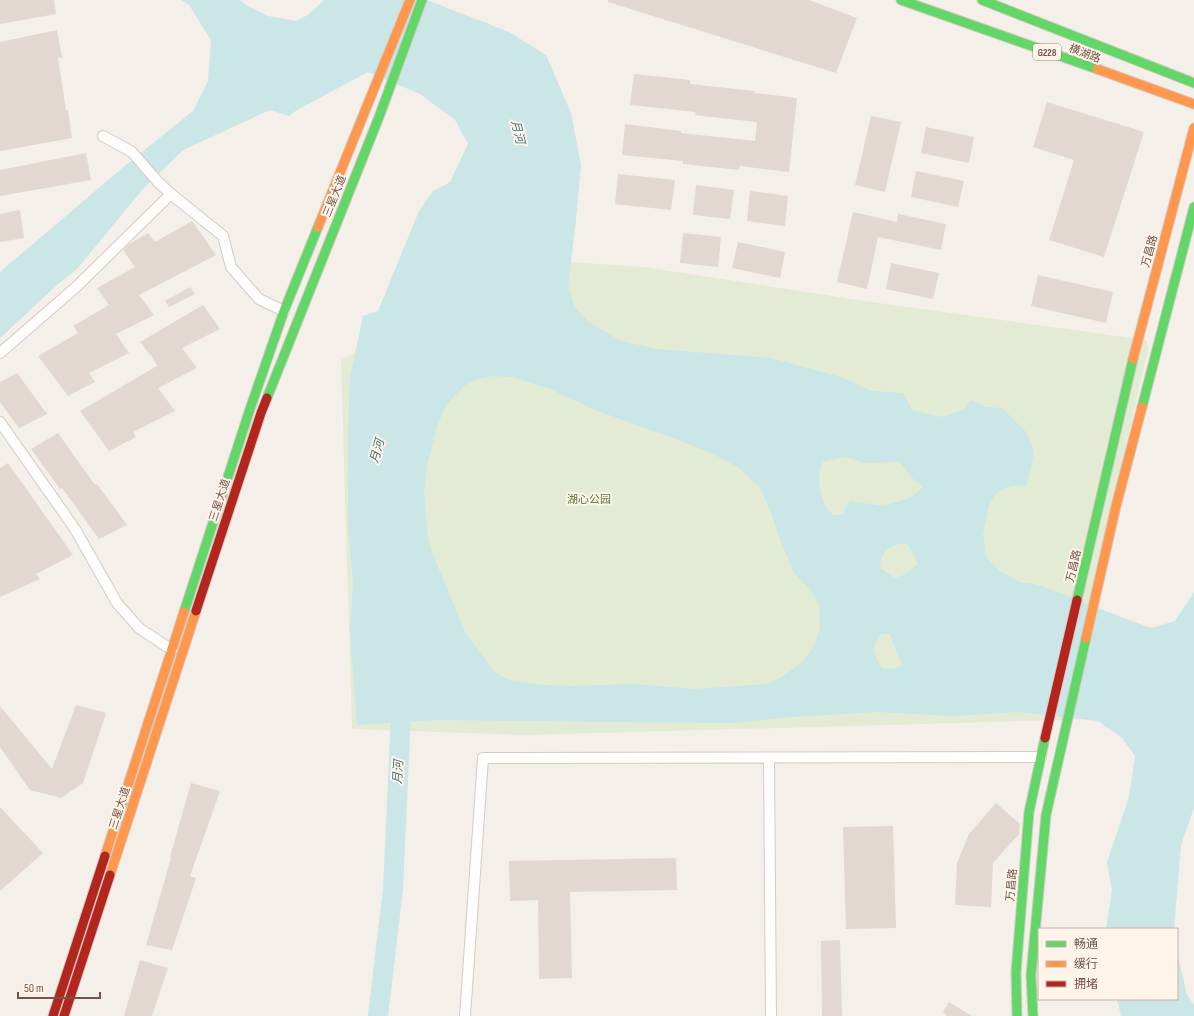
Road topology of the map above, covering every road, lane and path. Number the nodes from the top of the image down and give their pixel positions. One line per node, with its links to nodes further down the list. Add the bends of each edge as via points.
1 (410, 0): 11 (main road, 三星大道)
2 (422, 0): 18 (main road, 三星大道, via 379,117 261,413)
3 (901, 0): 6 (main road, 横湖路 / G228)
4 (982, 0): 5 (main road, 横湖路 / G228)
5 (1194, 83)
6 (1194, 104)
7 (1194, 128): 16 (main road, 万昌路, via 1134,354)
8 (103, 136): 9 (street, via 132,152)
9 (171, 194): 11 (street, via 223,236 231,267 259,299); 12 (street, via 75,288)
10 (1194, 207): 22 (main road, via 1116,506 1046,815 1031,975)
11 (284, 311): 14 (main road, 三星大道)
12 (0, 353)
13 (0, 422): 14 (street, via 75,529 117,603 139,628)
14 (172, 650): 17 (main road, 三星大道)
15 (769, 758): 16 (street); 19 (street, via 483,758); 20 (street)
16 (1041, 758): 21 (main road, 万昌路, via 1029,812 1016,972)
17 (53, 1016)
18 (64, 1016)
19 (465, 1016)
20 (771, 1016)
21 (1017, 1016)
22 (1033, 1016)

